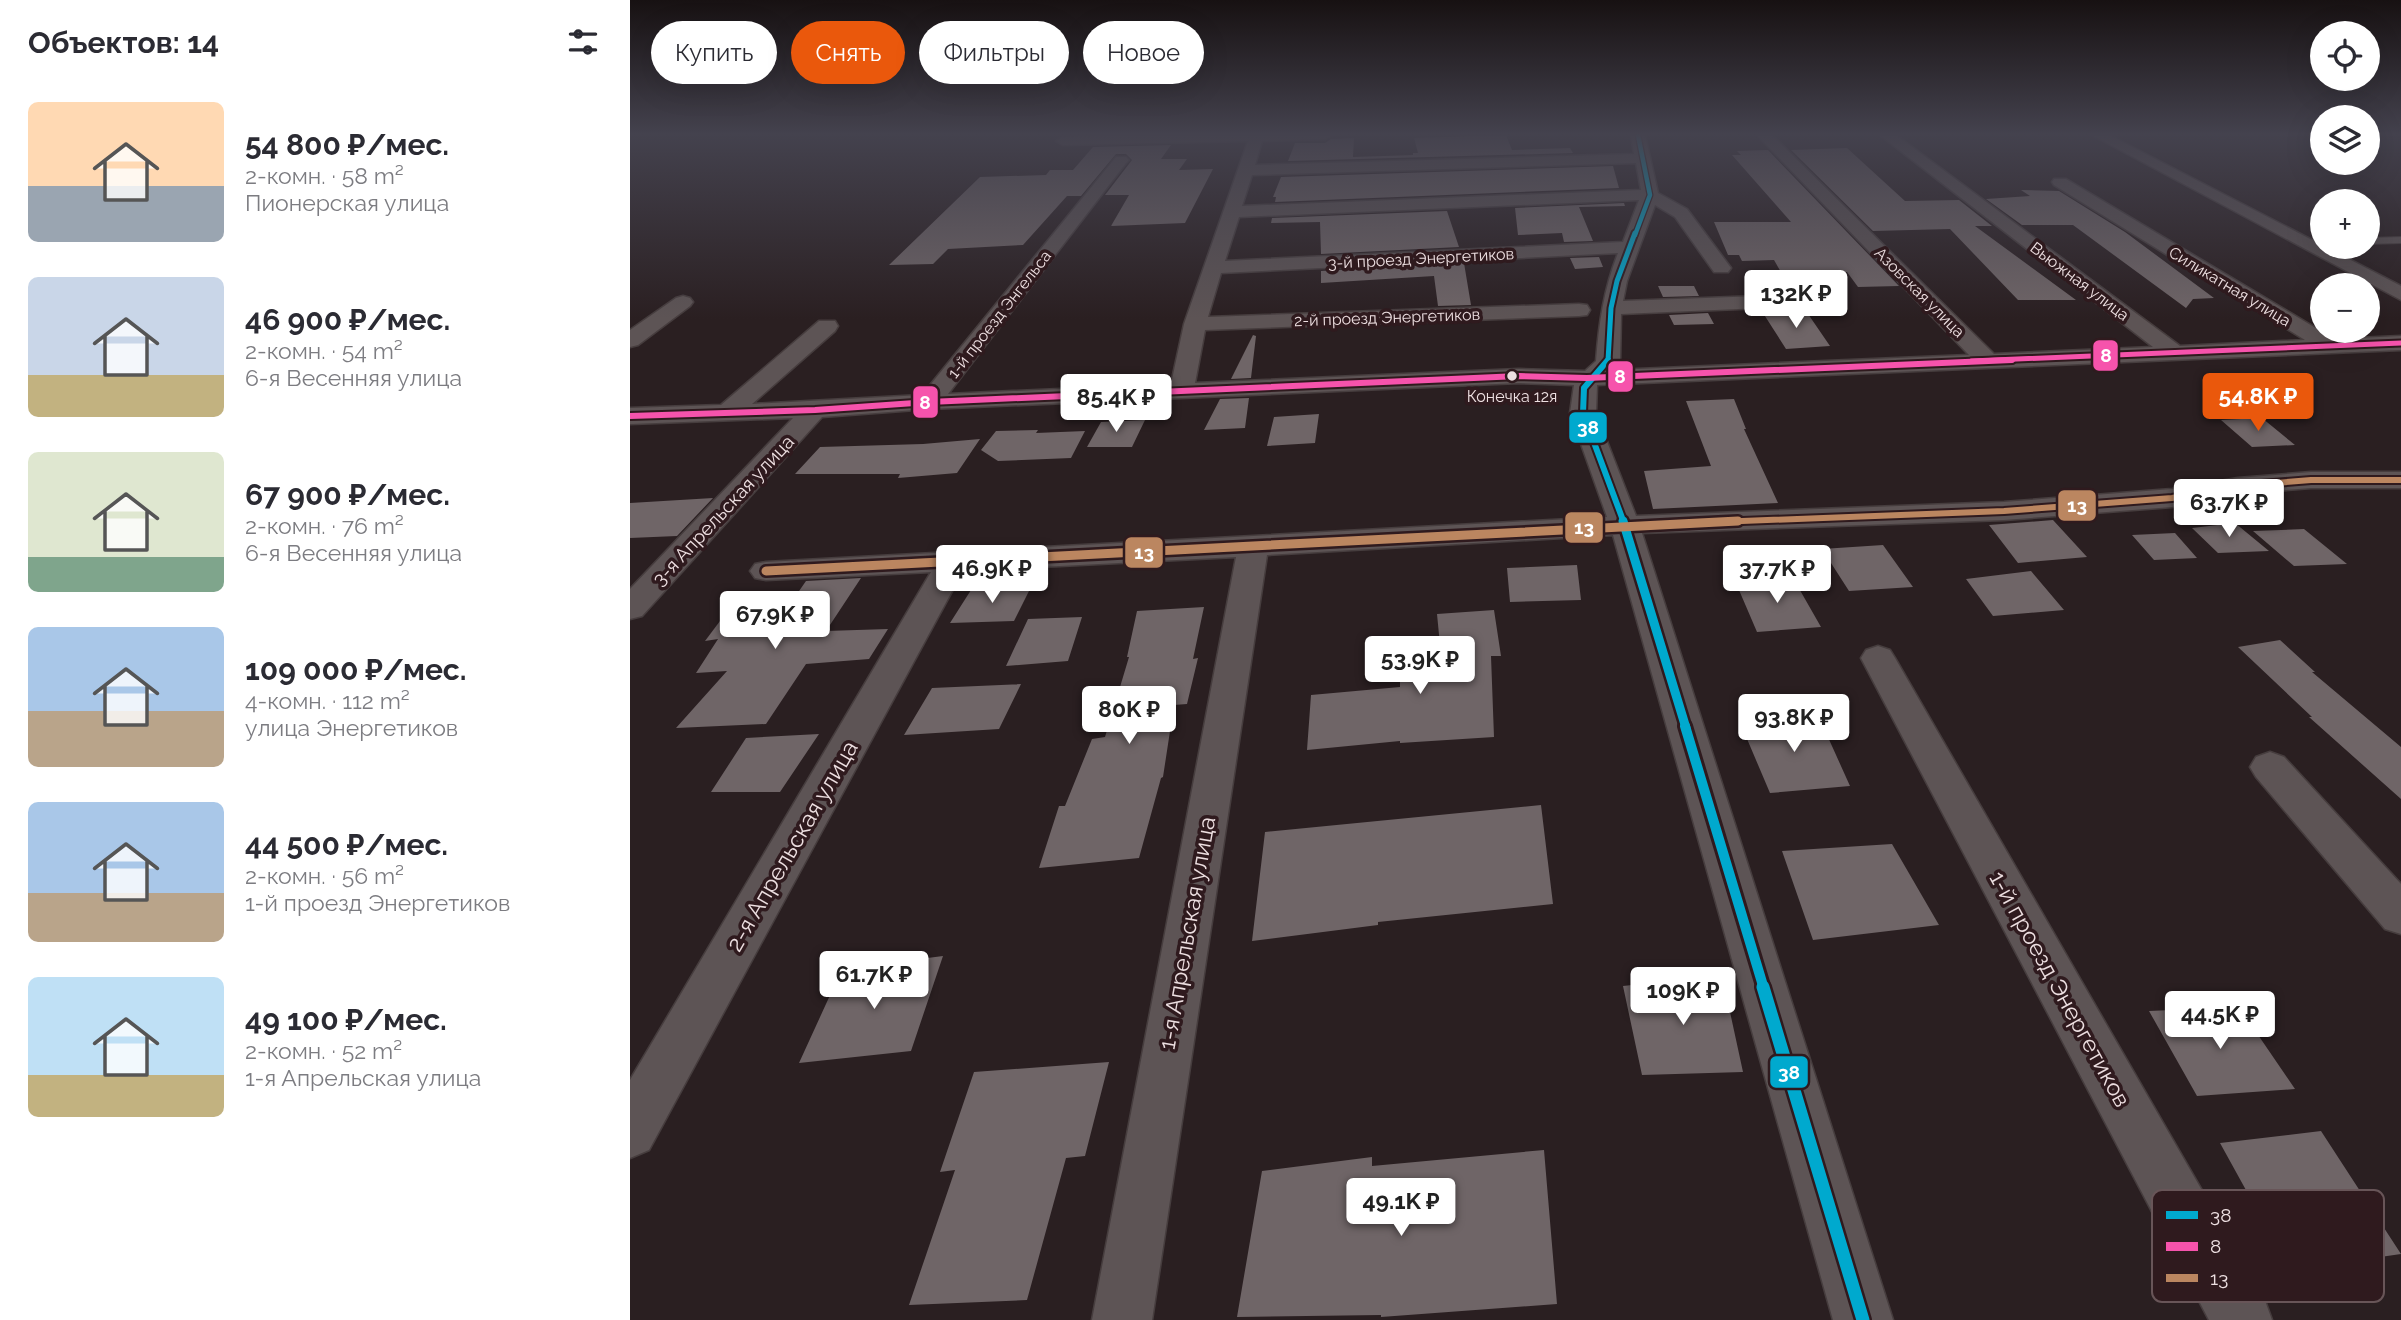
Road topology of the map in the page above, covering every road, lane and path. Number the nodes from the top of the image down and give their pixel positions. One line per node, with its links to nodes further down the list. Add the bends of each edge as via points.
1 (1092, 197): 31 (street, 1-й проезд Энгельса)
2 (1238, 197): 10 (street)
3 (1611, 197): 10 (street)
4 (1649, 197): 15 (street)
5 (1653, 197): 17 (street, via 1681,213)
6 (1826, 197): 28 (street, Азовская улица)
7 (1968, 197): 27 (street, Вьюжная улица)
8 (2086, 197): 26 (street, Силикатная улица)
9 (2216, 197): 13 (street)
10 (1232, 212): 16 (street)
11 (2380, 240): 12 (lane)
12 (2401, 240)
13 (2302, 242): 14 (lane); 18 (street)
14 (2310, 242)
15 (1630, 247): 16 (street, 3-й проезд Энергетиков); 21 (street, via 1617,281)
16 (1212, 268): 22 (street)
17 (1721, 268)
18 (2401, 294)
19 (1787, 301): 21 (street, 2-й проезд Энергетиков)
20 (683, 302): 24 (street)
21 (1595, 309): 22 (street, 2-й проезд Энергетиков); 29 (street, via 1608,363)
22 (1195, 324): 30 (street)
23 (827, 326): 33 (street)
24 (630, 340)
25 (2401, 342): 26 (street)
26 (2330, 346): 27 (street)
27 (2174, 352): 28 (street)
28 (1987, 360): 29 (street)
29 (1587, 378): 30 (street, via 1519,376); 36 (street, via 1583,413)
30 (1181, 392): 31 (street)
31 (929, 402): 32 (street)
32 (815, 410): 33 (street); 40 (street, 3-я Апрельская улица)
33 (730, 411): 34 (street)
34 (630, 416)
35 (2401, 480): 36 (street, via 2311,480 2004,512)
36 (1625, 525): 37 (street); 48 (street)
37 (1253, 547): 38 (street); 47 (street, 1-я Апрельская улица)
38 (953, 561): 39 (street); 44 (street, 2-я Апрельская улица)
39 (766, 571)
40 (636, 596)
41 (1878, 658): 45 (street, 1-й проезд Энергетиков)
42 (2270, 767): 43 (street)
43 (2401, 915)
44 (630, 1131)
45 (2171, 1190)
46 (2232, 1302): 49 (street, 1-й проезд Энергетиков)
47 (1122, 1320)
48 (1863, 1320)
49 (2242, 1320)

